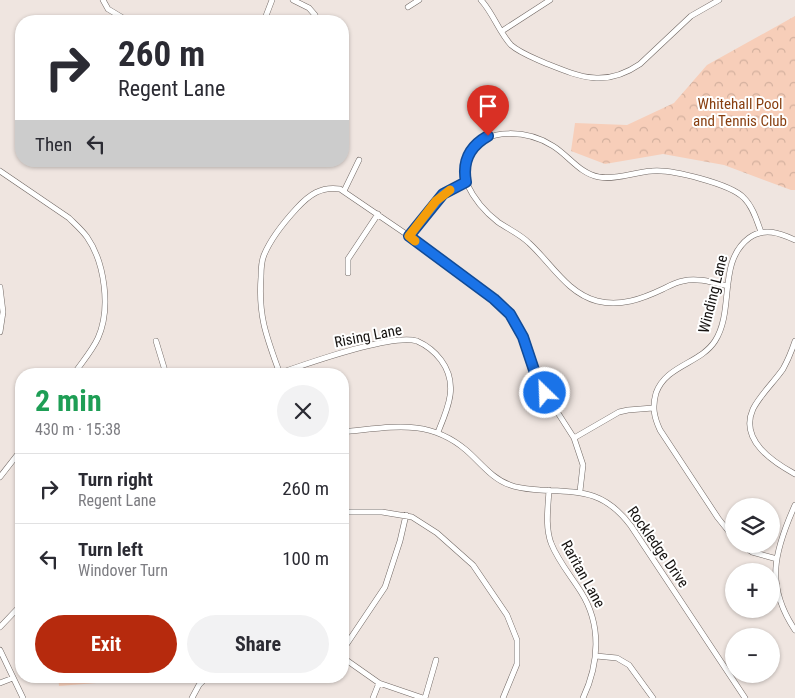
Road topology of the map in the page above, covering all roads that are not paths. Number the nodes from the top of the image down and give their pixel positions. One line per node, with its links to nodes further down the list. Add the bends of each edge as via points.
1 (103, 0): 9 (street)
2 (272, 0): 10 (street)
3 (293, 0): 11 (street)
4 (419, 0): 8 (street)
5 (481, 0): 12 (street)
6 (550, 0): 12 (street)
7 (719, 0): 12 (street, via 691,16 625,74 584,78 513,46)
8 (408, 7)
9 (119, 15)
10 (266, 15)
11 (315, 15)
12 (502, 31)
13 (359, 160): 16 (street)
14 (0, 171): 27 (street, via 69,218 87,238 99,263 105,303 102,323 98,338)
15 (466, 182): 18 (street, via 466,162 478,143 497,134 519,135 551,145 598,177 661,170 732,190 746,200); 19 (street, via 440,198); 22 (street, via 487,212 529,242 569,285 591,299 623,303 686,280)
16 (344, 191): 17 (street); 29 (street, via 329,188 311,194 290,216 263,256 260,310)
17 (378, 214): 19 (street); 21 (street, via 348,259)
18 (761, 232): 20 (street, via 778,233); 22 (street, Winding Lane, via 751,236 736,252)
19 (409, 236): 34 (street, via 510,314 523,337 540,385)
20 (795, 240)
21 (348, 273)
22 (728, 286): 31 (street, Winding Lane, via 715,341 668,375 657,390)
23 (0, 287): 24 (street, via 3,312)
24 (0, 332)
25 (156, 341): 28 (street)
26 (795, 341): 36 (street, via 788,360 756,404 751,419 757,445)
27 (78, 368)
28 (164, 368)
29 (278, 368)
30 (294, 368): 33 (street, Rising Lane, via 373,345 417,341 435,353 450,378 452,394)
31 (653, 408): 34 (street, via 619,412); 44 (street, via 664,437)
32 (349, 431): 33 (street, Rockledge Drive, via 412,426)
33 (438, 432): 38 (street, Rockledge Drive, via 454,440 502,481 524,489)
34 (574, 438): 39 (street, via 583,465)
35 (15, 457): 37 (street)
36 (795, 474)
37 (0, 476)
38 (549, 490): 39 (street, Rockledge Drive); 52 (street, Raritan Lane, via 549,536 590,611 596,629)
39 (580, 491): 68 (street, Rockledge Drive, via 605,501 624,517)
40 (795, 504): 43 (street)
41 (349, 512): 42 (street)
42 (406, 515): 50 (street, via 385,587); 65 (street, via 437,533 464,556 508,618 517,640 518,659)
43 (792, 517): 46 (street)
44 (725, 525)
45 (756, 553): 46 (street)
46 (777, 559): 49 (street, via 778,597)
47 (15, 611): 48 (street)
48 (0, 627)
49 (795, 630)
50 (349, 641)
51 (0, 650): 55 (street)
52 (596, 656): 66 (street, Raritan Lane); 67 (street, via 617,658 629,665)
53 (436, 660): 64 (street)
54 (349, 662): 60 (street)
55 (13, 678): 56 (street); 57 (street)
56 (15, 682)
57 (0, 683)
58 (16, 683): 61 (street)
59 (201, 683): 62 (street)
60 (379, 683): 63 (street); 64 (street)
61 (23, 698)
62 (192, 698)
63 (373, 698)
64 (424, 698)
65 (503, 698)
66 (583, 698)
67 (653, 698)
68 (745, 698)

